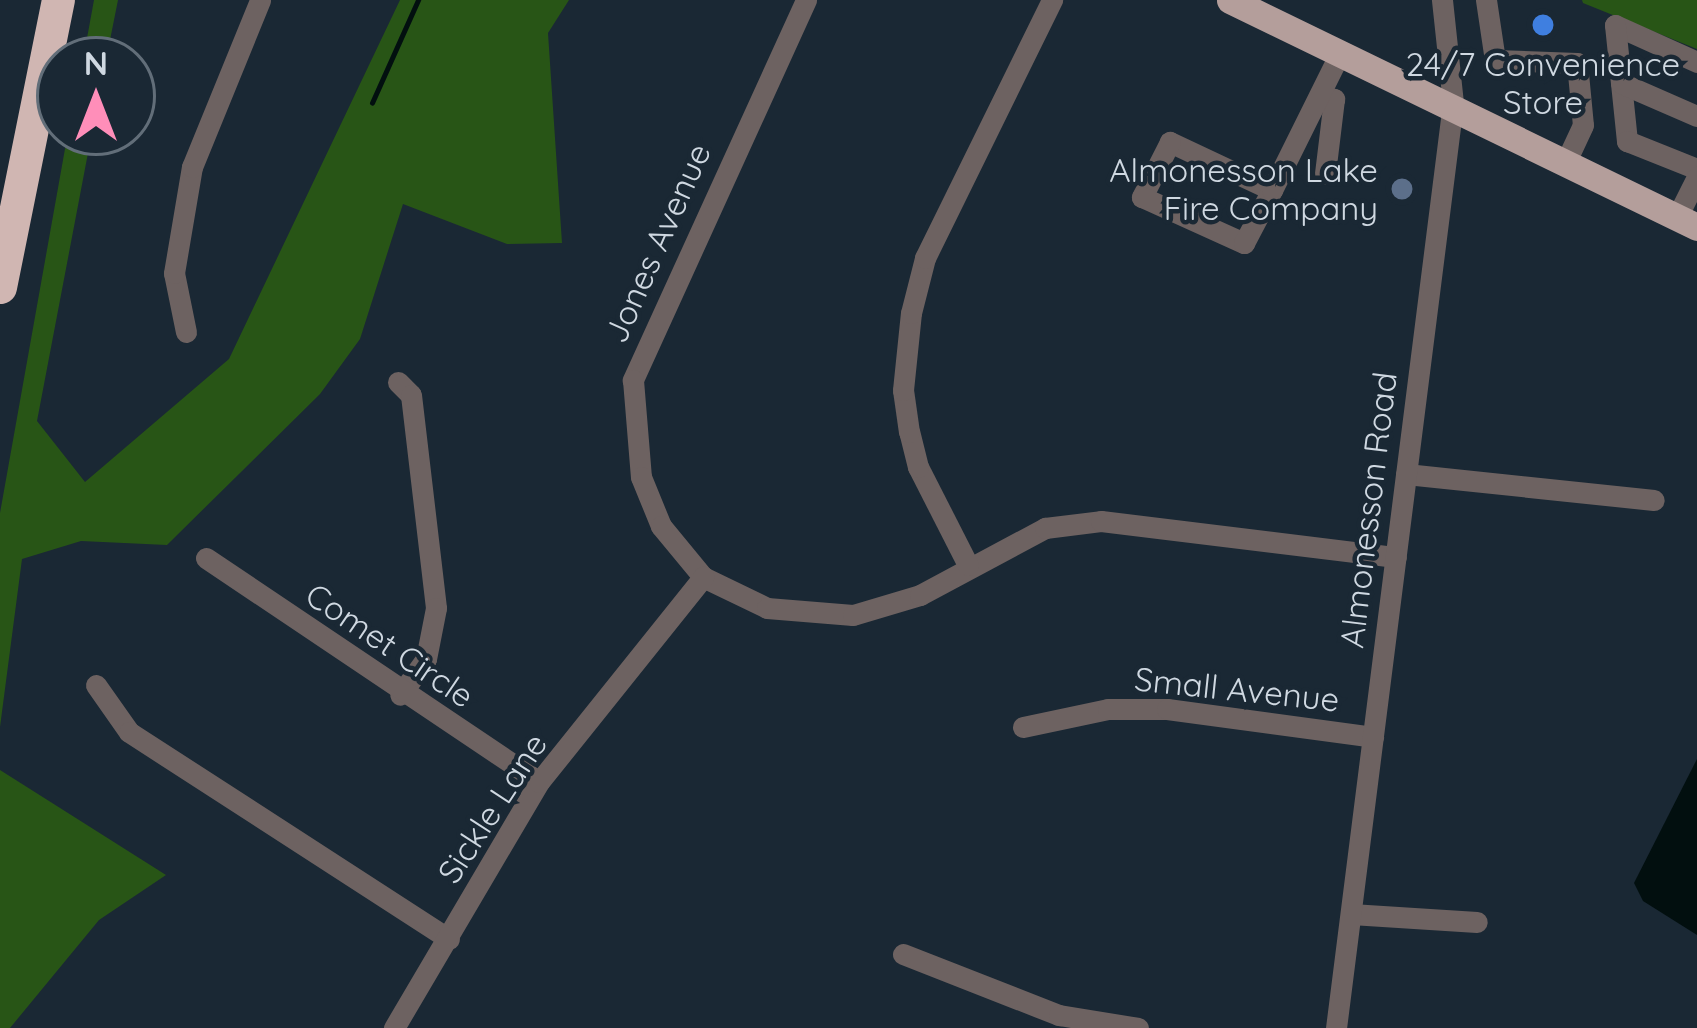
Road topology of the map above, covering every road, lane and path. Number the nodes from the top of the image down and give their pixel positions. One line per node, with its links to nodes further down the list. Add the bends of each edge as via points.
1 (58, 0): 19 (highway)
2 (260, 0): 20 (street, via 192,167 174,273)
3 (806, 0): 27 (street, Jones Avenue, via 633,380 640,477 661,526)
4 (1052, 0): 26 (street, via 925,258 911,313 902,390 909,432)
5 (1230, 0): 8 (main road)
6 (1442, 0): 12 (street, Almonesson Road)
7 (1486, 0): 14 (street, via 1495,60 1577,63 1583,125)
8 (1341, 51): 11 (street); 12 (main road)
9 (1697, 62): 10 (street, via 1615,25)
10 (1621, 83): 13 (street); 16 (street, via 1627,142)
11 (1319, 94): 15 (street, via 1334,99); 17 (street)
12 (1453, 103): 14 (main road); 22 (street, Almonesson Road)
13 (1697, 116)
14 (1566, 161): 18 (main road)
15 (1325, 173)
16 (1697, 173): 18 (street)
17 (1272, 190): 17 (street, via 1244,243 1142,197 1170,142)
18 (1687, 222)
19 (0, 287)
20 (185, 332)
21 (398, 382): 29 (street, via 411,395 436,608 426,659)
22 (1406, 474): 23 (street); 24 (street, Almonesson Road)
23 (1654, 500)
24 (1396, 557): 26 (street, Jones Avenue, via 1101,521 1045,528); 31 (street, Almonesson Road)
25 (206, 558): 29 (street, Comet Circle)
26 (968, 565): 27 (street, Jones Avenue, via 902,603 853,615 767,608)
27 (703, 577): 32 (street, Sickle Lane)
28 (96, 685): 35 (street, via 129,732)
29 (400, 695): 32 (street, Comet Circle)
30 (1023, 727): 31 (street, Small Avenue, via 1108,710 1167,709)
31 (1373, 737): 33 (street, Almonesson Road)
32 (539, 782): 35 (street, Sickle Lane)
33 (1351, 914): 34 (street); 39 (street, Almonesson Road)
34 (1477, 922)
35 (449, 939): 37 (street, Sickle Lane)
36 (903, 954): 38 (street, via 1059,1015)
37 (394, 1028)
38 (1138, 1028)
39 (1336, 1028)

